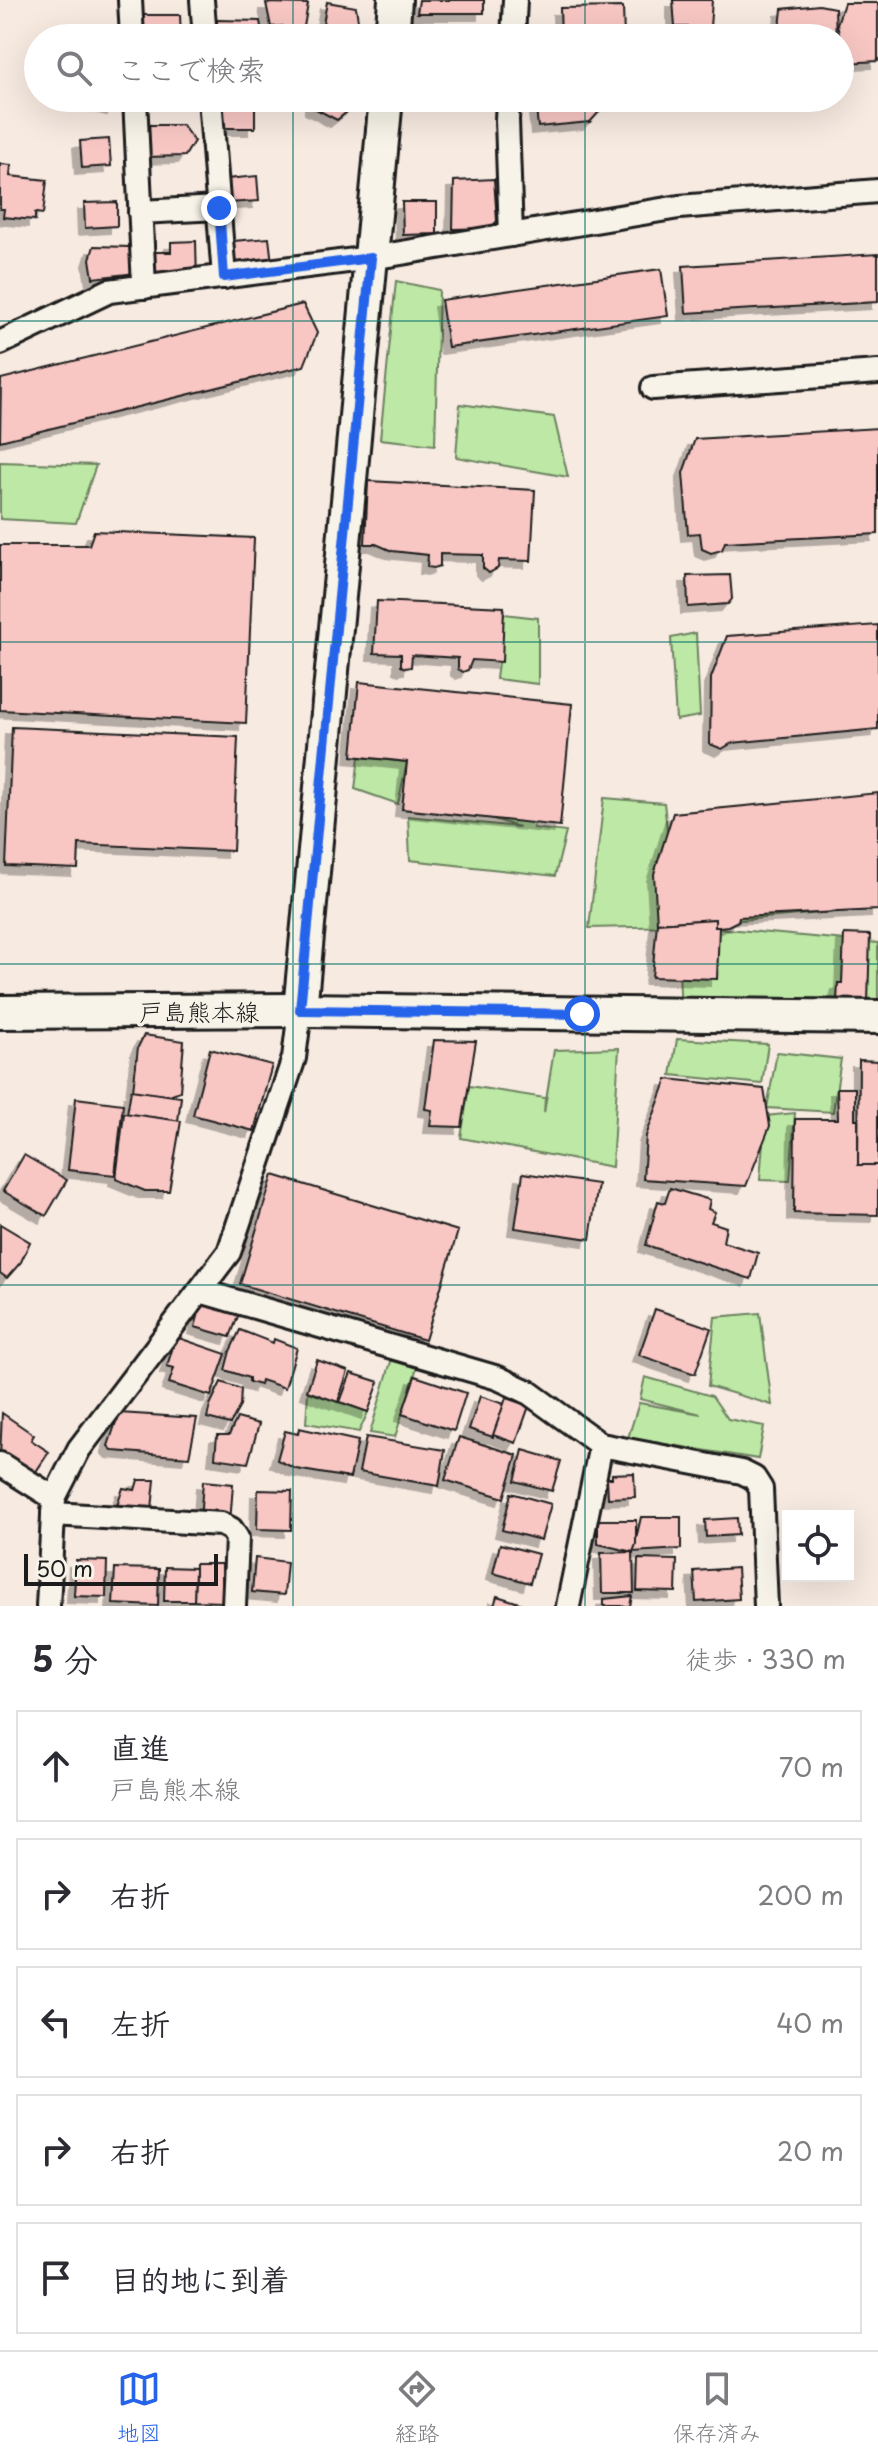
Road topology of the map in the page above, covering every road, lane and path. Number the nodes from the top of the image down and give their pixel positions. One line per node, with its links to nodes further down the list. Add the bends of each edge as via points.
1 (130, 0): 5 (street)
2 (202, 0): 6 (street)
3 (395, 0): 7 (street)
4 (515, 0): 8 (street)
5 (131, 24)
6 (204, 24)
7 (393, 24)
8 (514, 24)
9 (136, 112): 15 (street)
10 (211, 112): 14 (street)
11 (385, 112): 17 (street)
12 (507, 112): 16 (street)
13 (878, 191): 16 (street, via 679,207)
14 (219, 208): 15 (street); 18 (street)
15 (140, 212): 19 (street)
16 (511, 235): 17 (street)
17 (371, 258): 18 (street); 23 (street)
18 (224, 277): 19 (street)
19 (144, 287): 20 (street, via 109,291)
20 (0, 343)
21 (878, 372): 22 (street)
22 (653, 388)
23 (300, 1010): 24 (street, 戸島熊本線); 25 (street, 戸島熊本線); 26 (street, via 294,1058 229,1252)
24 (0, 1012)
25 (878, 1017)
26 (200, 1291): 27 (street, via 498,1378 528,1392); 29 (street, via 79,1449)
27 (601, 1445): 32 (street); 33 (street, via 754,1478 761,1489)
28 (0, 1464): 29 (street)
29 (53, 1506): 30 (street); 31 (street, via 231,1529 237,1538)
30 (48, 1606)
31 (234, 1606)
32 (568, 1606)
33 (766, 1606)

